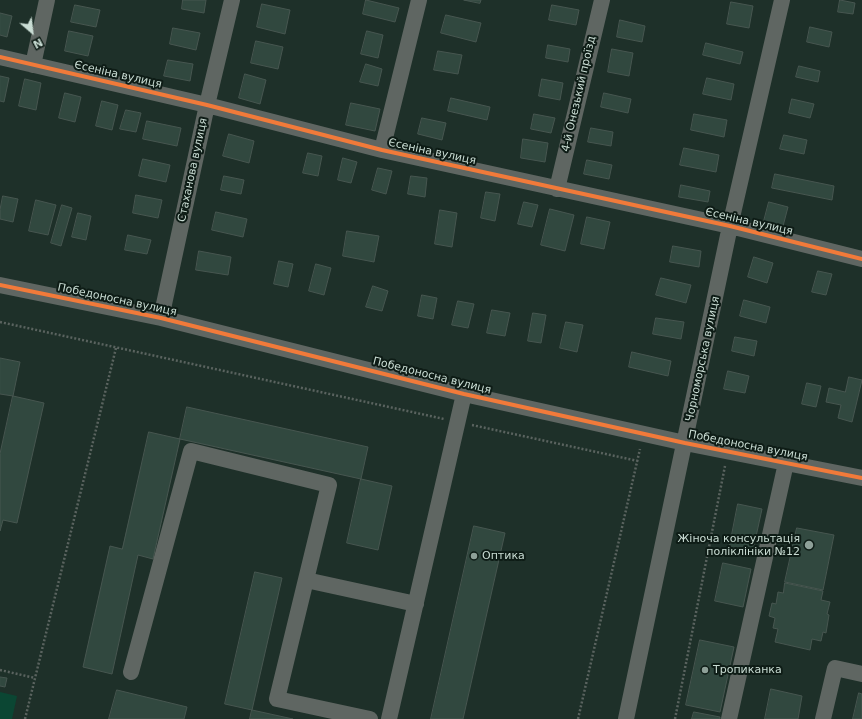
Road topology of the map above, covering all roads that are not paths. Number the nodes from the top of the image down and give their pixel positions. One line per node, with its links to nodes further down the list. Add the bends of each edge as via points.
1 (47, 0): 7 (street)
2 (232, 0): 8 (street, Стаханова вулиця)
3 (419, 0): 9 (street)
4 (602, 0): 10 (street, 4-й Онезький проїзд)
5 (782, 0): 11 (street, Чорноморська вулиця)
6 (0, 57): 7 (street, Єсеніна вулиця)
7 (33, 65): 8 (street, Єсеніна вулиця)
8 (207, 105): 9 (street, Єсеніна вулиця); 14 (street, Стаханова вулиця)
9 (382, 150): 10 (street, Єсеніна вулиця)
10 (557, 189): 11 (street, Єсеніна вулиця)
11 (730, 226): 12 (street, Єсеніна вулиця); 16 (street, Чорноморська вулиця)
12 (862, 259)
13 (0, 285): 14 (street, Победоносна вулиця)
14 (161, 318): 15 (street, Победоносна вулиця)
15 (464, 394): 16 (street, Победоносна вулиця); 20 (street)
16 (685, 443): 17 (street, Победоносна вулиця); 25 (street, Чорноморська вулиця)
17 (786, 463): 18 (street, Победоносна вулиця); 26 (street)
18 (862, 478)
19 (306, 580): 20 (street); 21 (street, via 329,485 191,451); 23 (street, via 277,699)
20 (416, 604): 24 (street)
21 (131, 672)
22 (862, 674): 27 (street, via 834,668)
23 (370, 719)
24 (389, 719)
25 (626, 719)
26 (729, 719)
27 (824, 719)

